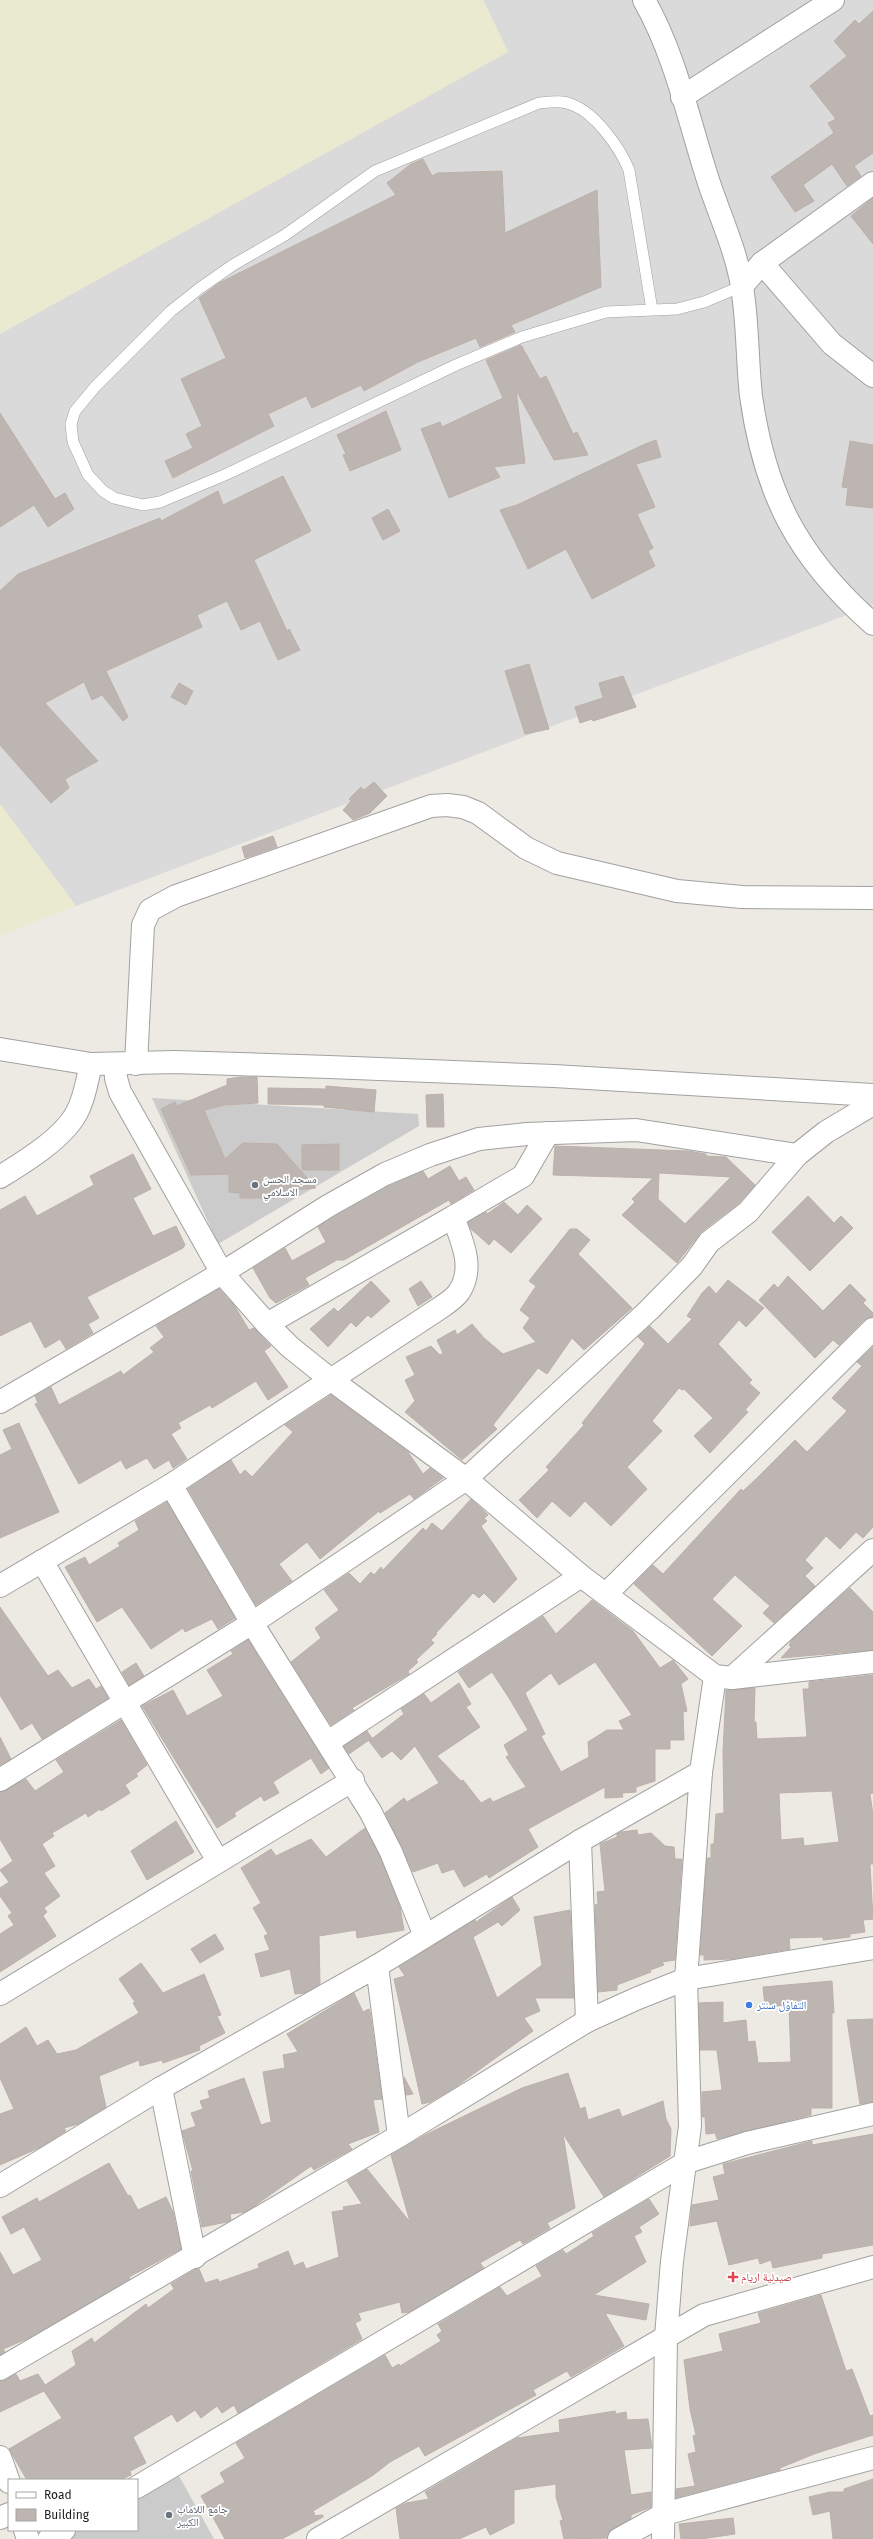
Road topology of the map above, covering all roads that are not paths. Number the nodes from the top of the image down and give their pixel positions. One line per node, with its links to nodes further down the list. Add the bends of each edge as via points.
1 (644, 0): 3 (street, via 660,33)
2 (832, 0): 3 (street)
3 (682, 97): 6 (street)
4 (873, 183): 5 (street)
5 (762, 263): 6 (street); 8 (street, via 832,344)
6 (742, 286): 7 (lane, via 704,302 677,309); 9 (street, via 751,395 760,444 776,497 799,543 816,566)
7 (652, 310): 7 (lane, via 606,312 522,337 456,365 227,474 160,502 143,505 129,503 103,491 88,475 73,442 71,424 81,403 130,350 171,311 200,288 233,265 286,235 375,171 539,103 560,101 586,113 623,155 629,170)
8 (873, 376)
9 (873, 624)
10 (873, 898): 13 (street, via 742,897 677,891 557,863 526,848 478,813 463,807 431,806 176,896 150,910 142,925)
11 (0, 1049): 12 (street)
12 (91, 1064): 13 (street); 18 (street, via 78,1112 68,1125)
13 (126, 1065): 14 (street, via 175,1062 539,1075); 20 (street, via 116,1078 120,1092)
14 (873, 1095)
15 (873, 1104): 17 (street, via 826,1132)
16 (548, 1133): 17 (street, via 636,1130); 19 (street, via 523,1176); 20 (street, via 479,1139 430,1154 385,1174 328,1206)
17 (798, 1155): 25 (street, via 748,1212 710,1242 692,1266 649,1310)
18 (0, 1178)
19 (453, 1217): 21 (street); 23 (street, via 467,1262 467,1276 459,1293 416,1325)
20 (222, 1273): 21 (street); 24 (street)
21 (267, 1324): 23 (street, via 290,1347)
22 (873, 1329): 31 (street)
23 (330, 1379): 25 (street); 26 (street)
24 (0, 1402)
25 (466, 1478): 29 (street); 32 (street)
26 (171, 1485): 28 (street); 32 (street)
27 (873, 1550): 34 (street)
28 (42, 1561): 30 (street); 35 (street)
29 (582, 1576): 31 (street); 36 (street)
30 (2, 1581)
31 (606, 1594): 34 (street)
32 (252, 1624): 35 (street); 36 (street)
33 (873, 1662): 34 (street)
34 (723, 1677): 37 (street)
35 (124, 1703): 38 (street); 41 (street)
36 (328, 1742): 39 (street)
37 (701, 1772): 40 (street); 45 (street)
38 (0, 1780)
39 (353, 1780): 41 (street); 42 (street, via 391,1852)
40 (580, 1841): 42 (street); 47 (street)
41 (218, 1861): 46 (street)
42 (425, 1936): 44 (street)
43 (873, 1948): 45 (street)
44 (377, 1966): 48 (street); 50 (street)
45 (686, 1979): 47 (street); 51 (street, via 690,2118)
46 (0, 1994)
47 (587, 2021): 50 (street)
48 (161, 2088): 52 (street); 53 (street)
49 (873, 2114): 51 (street, via 746,2143)
50 (399, 2136): 53 (street)
51 (687, 2162): 55 (street, via 673,2253); 60 (street)
52 (0, 2186)
53 (195, 2257): 56 (street)
54 (873, 2267): 55 (street, via 704,2315)
55 (666, 2337): 61 (street); 64 (street)
56 (0, 2370)
57 (0, 2457): 59 (street)
58 (873, 2458): 61 (street)
59 (8, 2479)
60 (138, 2486)
61 (664, 2514): 65 (street); 66 (street)
62 (62, 2531): 63 (street)
63 (49, 2539)
64 (318, 2539)
65 (618, 2539)
66 (663, 2539)

